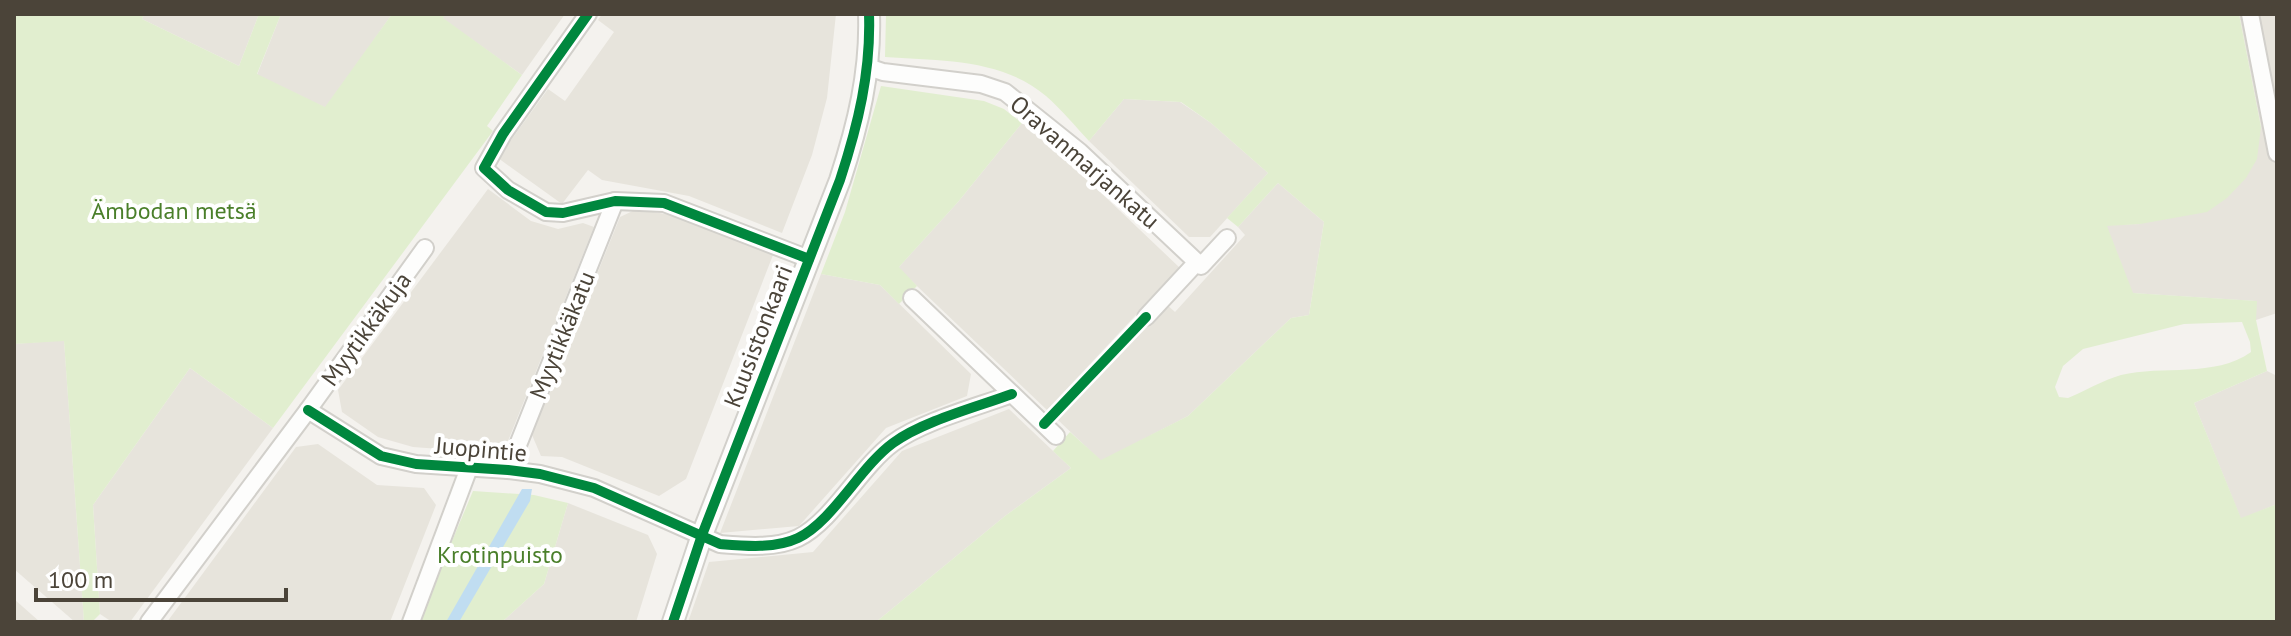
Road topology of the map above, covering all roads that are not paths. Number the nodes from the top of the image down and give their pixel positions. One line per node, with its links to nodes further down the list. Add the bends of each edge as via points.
1 (588, 14): 6 (street, via 484,168 508,190 546,212)
2 (869, 14): 4 (street, Kuusistonkaari)
3 (2250, 14): 5 (street)
4 (868, 67): 9 (street, Kuusistonkaari, via 854,137); 10 (street, Oravanmarjankatu, via 1005,92 1080,152)
5 (2277, 153)
6 (615, 201): 9 (street, via 642,200 688,211); 17 (street, Myytikkäkatu)
7 (1227, 238): 10 (street, via 1201,266)
8 (425, 248): 14 (street, Myytikkäkuja)
9 (809, 259): 18 (street, Kuusistonkaari)
10 (1197, 262): 12 (street)
11 (912, 298): 13 (street)
12 (1146, 317)
13 (1012, 394): 15 (street); 18 (street, Juopintie, via 892,444 798,538 742,546)
14 (308, 410): 16 (street, Juopintie, via 381,456); 19 (street)
15 (1056, 436)
16 (469, 468): 17 (street, Juopintie); 20 (street)
17 (508, 470): 18 (street, Juopintie, via 594,488)
18 (702, 535): 21 (street, Kuusistonkaari)
19 (149, 622)
20 (411, 622)
21 (673, 622)

